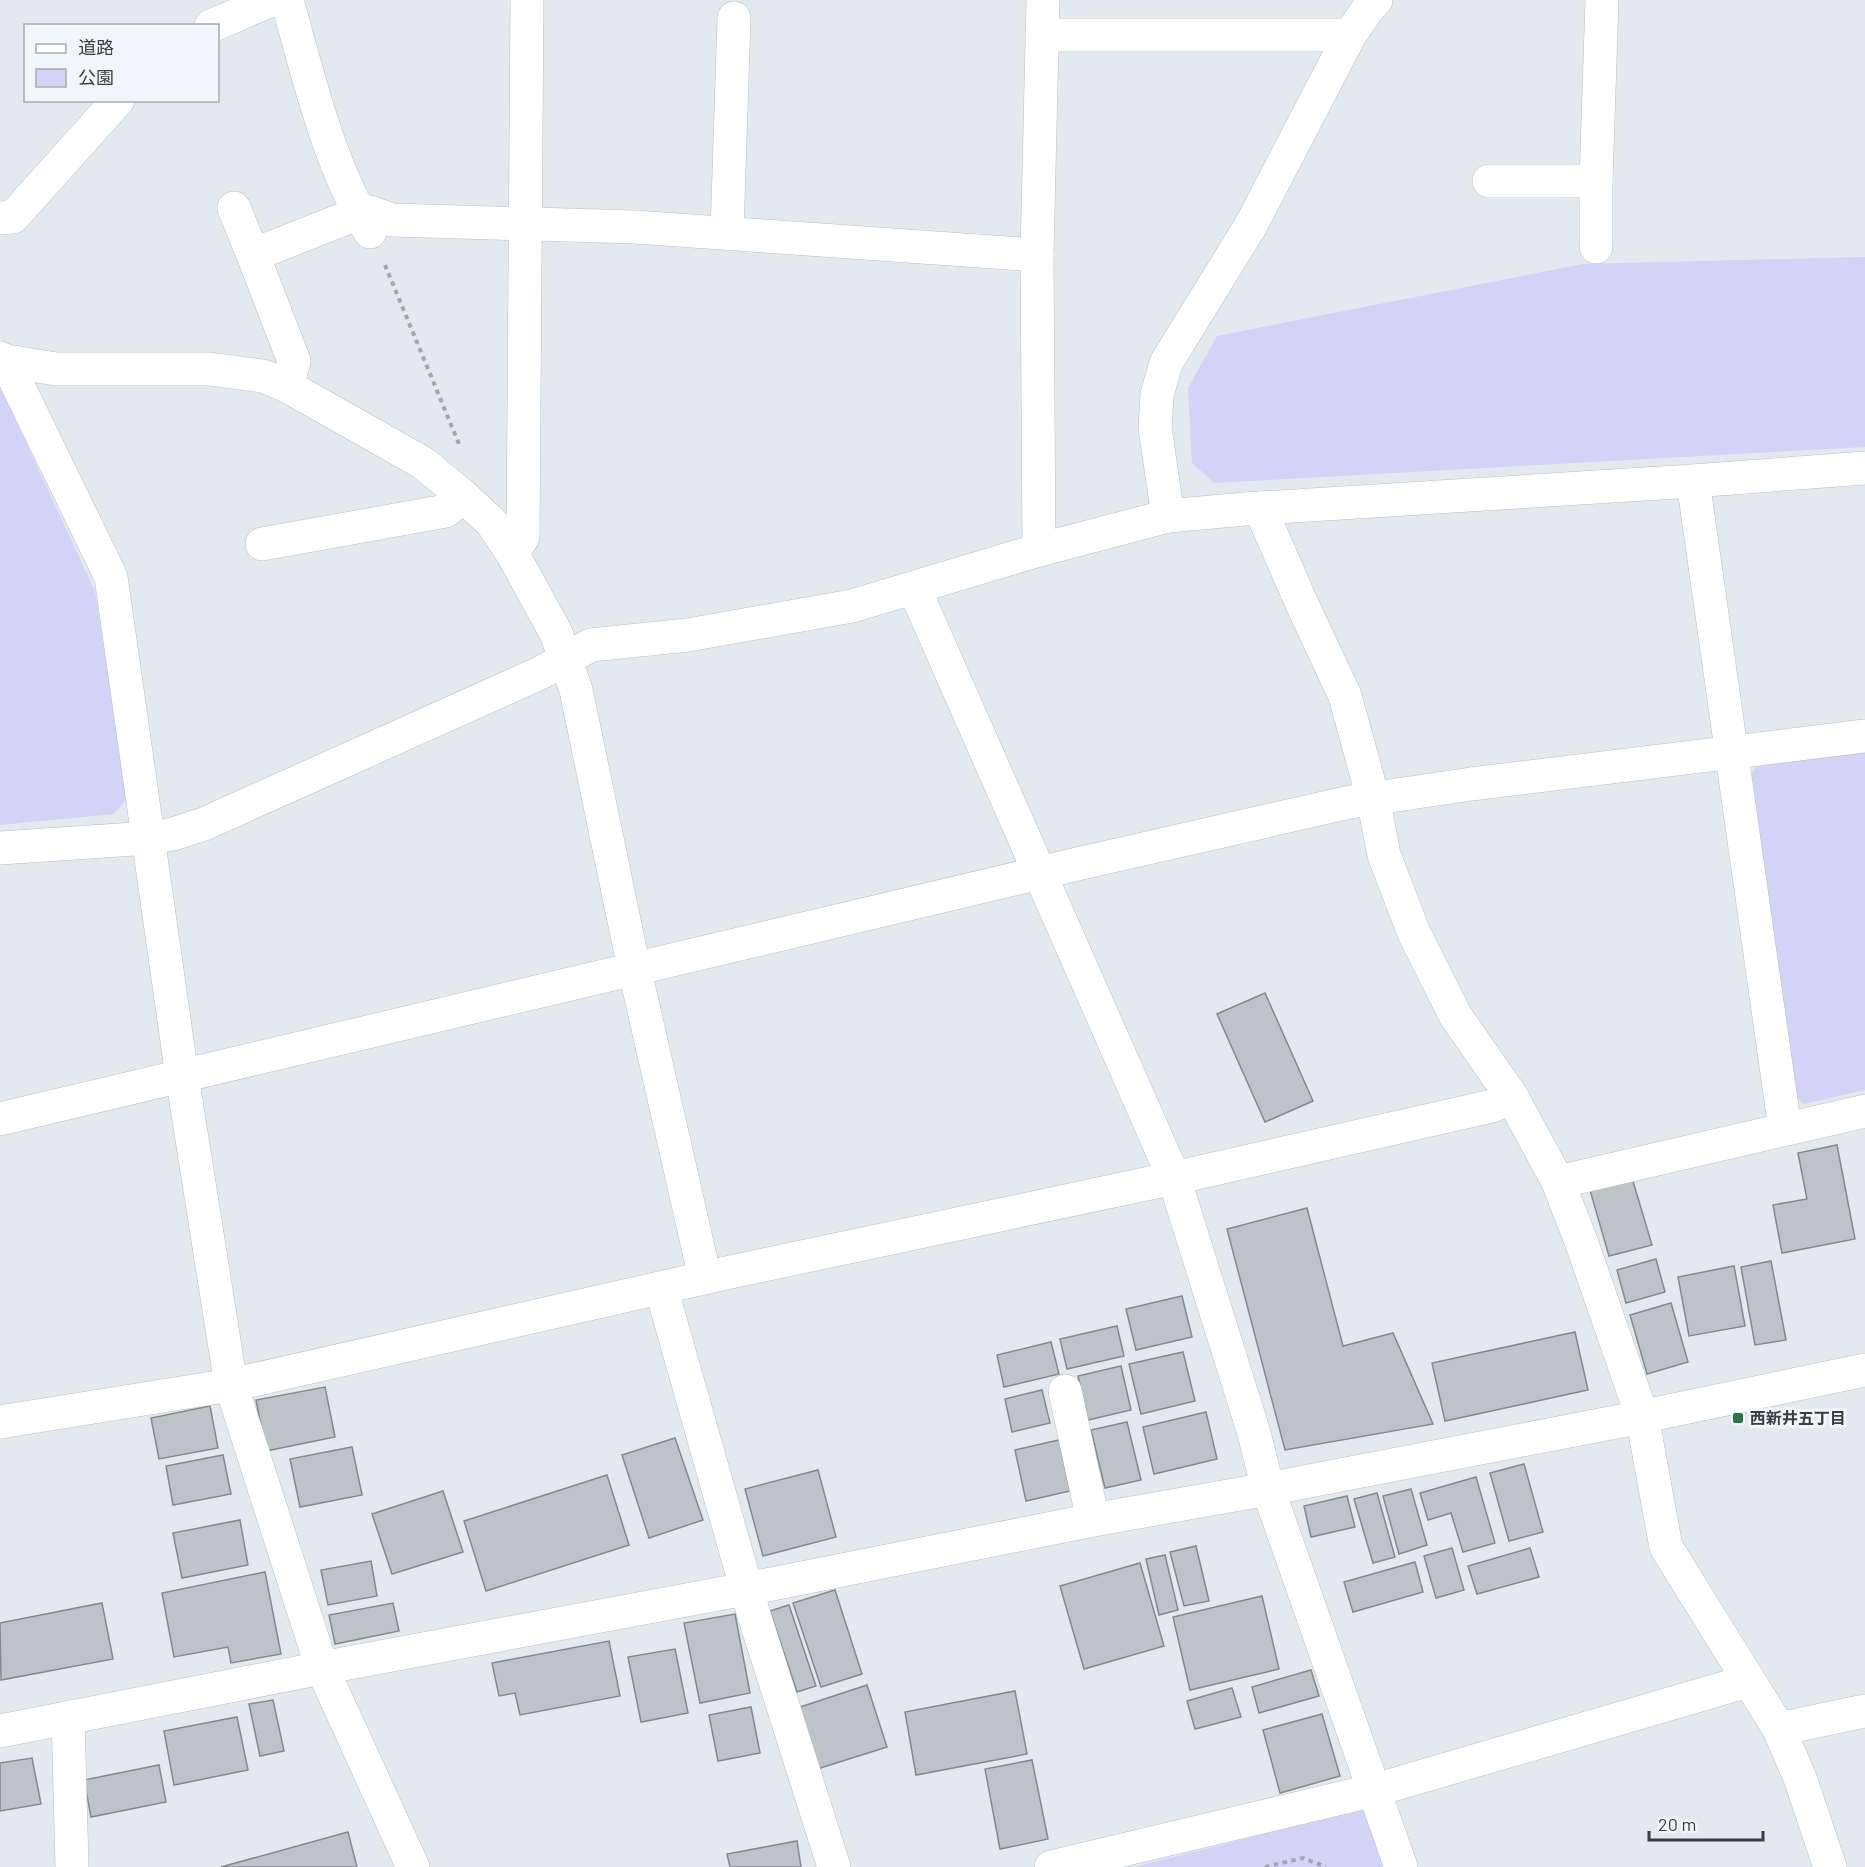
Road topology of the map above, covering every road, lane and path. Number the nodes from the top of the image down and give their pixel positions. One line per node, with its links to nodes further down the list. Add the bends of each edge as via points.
1 (271, 0): 8 (street)
2 (287, 0): 17 (street, via 333,154)
3 (527, 0): 16 (street)
4 (1043, 0): 9 (street)
5 (1376, 0): 10 (street)
6 (1602, 0): 13 (street)
7 (734, 18): 18 (street)
8 (216, 24)
9 (1042, 35): 10 (street); 21 (street)
10 (1350, 35): 28 (street, via 1251,225 1166,363 1157,395 1155,428)
11 (116, 102): 15 (street, via 13,217)
12 (1490, 181): 13 (street)
13 (1596, 181): 19 (street)
14 (234, 208): 20 (street)
15 (0, 218)
16 (525, 224): 17 (street, via 392,220 370,212); 18 (street); 31 (street, via 523,537)
17 (366, 225): 20 (street); 26 (path, via 474,478)
18 (727, 233): 21 (street)
19 (1596, 248)
20 (253, 255): 23 (street, via 294,361)
21 (1036, 255): 30 (street)
22 (3, 359): 23 (street, via 56,369 209,369 263,376); 37 (street, via 111,577)
23 (287, 386): 26 (street, via 423,463)
24 (1865, 468): 25 (street)
25 (1693, 481): 27 (street); 35 (street)
26 (463, 496): 29 (street, via 446,511); 31 (street, via 492,523)
27 (1260, 508): 28 (street); 36 (street, via 1345,696)
28 (1168, 516): 30 (street)
29 (262, 544)
30 (1039, 550): 32 (street)
31 (512, 553): 33 (street, via 556,633)
32 (914, 588): 33 (street, via 852,606 688,634 591,645); 39 (street)
33 (565, 658): 37 (street, via 540,673 204,824); 40 (street, via 576,690)
34 (1865, 736): 35 (street)
35 (1732, 754): 36 (street); 45 (street)
36 (1372, 798): 39 (street); 42 (street, via 1384,855 1414,933 1455,1015)
37 (149, 838): 38 (street); 41 (street)
38 (0, 848)
39 (1040, 873): 40 (street); 46 (street)
40 (634, 968): 41 (street); 48 (street)
41 (182, 1076): 44 (street); 51 (street)
42 (1512, 1097): 46 (street, via 1492,1106); 47 (street)
43 (1865, 1111): 45 (street)
44 (0, 1119)
45 (1785, 1129): 47 (street)
46 (1174, 1178): 48 (street); 55 (street)
47 (1558, 1182): 53 (street)
48 (705, 1278): 49 (street)
49 (661, 1288): 51 (street); 57 (street)
50 (1865, 1371): 53 (street)
51 (231, 1385): 54 (street); 58 (street)
52 (1065, 1391): 56 (street)
53 (1642, 1416): 55 (street); 59 (street, via 1666,1547)
54 (0, 1422)
55 (1268, 1489): 56 (street); 64 (street)
56 (1093, 1520): 57 (street)
57 (746, 1589): 58 (street); 67 (street)
58 (322, 1668): 61 (street); 66 (street)
59 (1748, 1681): 62 (street); 64 (street)
60 (1865, 1711): 62 (street)
61 (68, 1717): 63 (street); 65 (street)
62 (1779, 1729): 72 (street)
63 (0, 1731)
64 (1375, 1790): 68 (street); 71 (street)
65 (72, 1867)
66 (413, 1867)
67 (834, 1867)
68 (1051, 1867)
69 (1265, 1867): 70 (path, via 1303,1858)
70 (1326, 1867)
71 (1401, 1867)
72 (1830, 1867)

